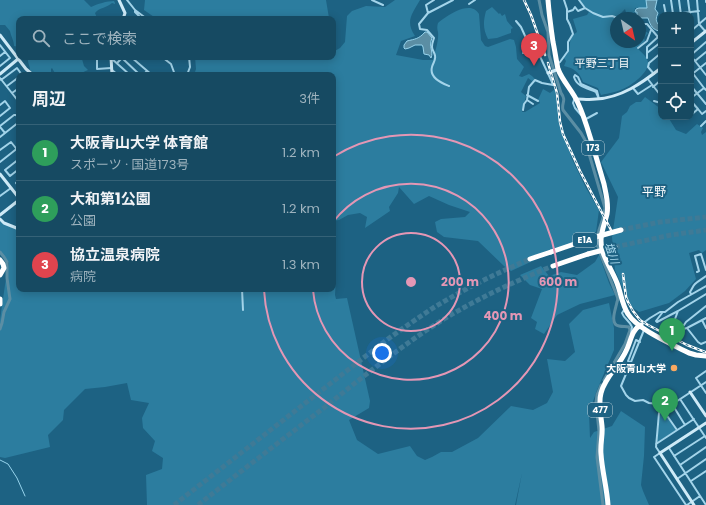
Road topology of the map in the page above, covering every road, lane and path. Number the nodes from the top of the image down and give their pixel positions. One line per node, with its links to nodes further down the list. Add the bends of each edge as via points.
1 (119, 0): 27 (street)
2 (127, 0): 18 (street)
3 (372, 0): 15 (street)
4 (434, 0): 26 (street, via 426,5)
5 (453, 0): 26 (street)
6 (475, 0): 14 (street)
7 (549, 0): 69 (highway, 173)
8 (564, 0): 20 (street)
9 (579, 0): 17 (street)
10 (671, 0): 22 (street)
11 (679, 0): 23 (street)
12 (688, 0): 24 (street)
13 (697, 0): 19 (street)
14 (469, 4)
15 (383, 5)
16 (664, 5): 21 (street)
17 (584, 8): 20 (street, via 578,11 575,7); 30 (street, via 603,17)
18 (135, 10): 28 (street); 29 (street)
19 (698, 11): 25 (street); 34 (street)
20 (567, 12): 69 (street, via 566,19 573,34 568,42 568,51)
21 (665, 12)
22 (673, 12)
23 (681, 12)
24 (690, 12)
25 (694, 12)
26 (428, 13): 95 (street, via 419,24 420,29 427,30 434,38 432,47 436,57 432,74 437,80)
27 (124, 16)
28 (139, 16)
29 (142, 16)
30 (610, 16)
31 (706, 18): 34 (street)
32 (516, 21): 43 (street)
33 (646, 24): 36 (street)
34 (699, 24): 35 (street); 37 (street)
35 (694, 28)
36 (651, 30): 39 (street); 44 (street)
37 (706, 31): 42 (street)
38 (0, 35): 41 (street)
39 (658, 36)
40 (658, 39): 51 (street, via 647,47)
41 (4, 40): 46 (street); 54 (street)
42 (694, 41)
43 (530, 42): 50 (street, via 523,49); 85 (street, via 537,50)
44 (646, 42)
45 (706, 42): 52 (street)
46 (0, 44): 48 (street)
47 (658, 44): 51 (street)
48 (5, 52): 53 (street); 71 (street, via 10,58)
49 (706, 52): 67 (street)
50 (523, 53)
51 (647, 53): 56 (street)
52 (694, 53)
53 (0, 56)
54 (16, 56)
55 (658, 56): 88 (street, via 648,67)
56 (647, 58)
57 (17, 60): 87 (street)
58 (19, 60): 79 (street)
59 (97, 60): 73 (street, via 97,69)
60 (111, 60): 73 (street)
61 (113, 60): 68 (street)
62 (120, 60): 68 (street)
63 (125, 60): 75 (street)
64 (134, 60): 76 (street)
65 (166, 60): 82 (street, via 171,64)
66 (189, 60): 83 (street)
67 (695, 61): 72 (street)
68 (117, 63): 81 (street)
69 (558, 63): 74 (highway, 173)
70 (706, 63): 72 (street)
71 (0, 66)
72 (700, 68): 84 (street); 86 (street)
73 (112, 69): 80 (street)
74 (556, 70): 85 (street); 107 (highway, 173, via 565,79)
75 (136, 71)
76 (147, 71)
77 (658, 71): 88 (street)
78 (20, 72): 91 (street, via 17,68)
79 (30, 72)
80 (115, 72)
81 (127, 72)
82 (174, 72)
83 (188, 72)
84 (694, 72)
85 (548, 73): 104 (street, via 553,85 535,80)
86 (706, 73)
87 (0, 74)
88 (654, 74): 90 (street)
89 (694, 75): 98 (street)
90 (647, 78): 96 (street); 97 (street)
91 (1, 79): 94 (street)
92 (16, 79): 94 (street)
93 (658, 82): 96 (street)
94 (7, 86): 101 (street)
95 (449, 86)
96 (652, 86): 97 (street, via 638,94); 102 (street)
97 (633, 88): 108 (street)
98 (705, 89): 103 (street)
99 (16, 90): 101 (street)
100 (694, 90): 103 (street)
101 (12, 93): 106 (street)
102 (658, 93)
103 (697, 94): 105 (street); 114 (street)
104 (527, 95): 109 (street); 110 (street)
105 (694, 97)
106 (16, 98)
107 (577, 99): 108 (street); 124 (highway, 173)
108 (599, 99): 108 (street, via 596,92 580,85 574,79 575,75 581,84 597,91)
109 (527, 100): 116 (street, via 532,103); 117 (street)
110 (538, 101)
111 (654, 101): 112 (street)
112 (658, 102)
113 (694, 104): 118 (street)
114 (706, 104)
115 (0, 105): 123 (street, via 5,101 10,108)
116 (530, 106)
117 (524, 110)
118 (698, 110): 119 (street, via 702,114); 121 (street)
119 (706, 111)
120 (597, 113): 124 (street)
121 (694, 113)
122 (16, 115): 127 (street)
123 (0, 116)
124 (585, 118): 162 (highway, 173, via 607,199 602,248); 170 (highway, 173, via 610,206 603,245 622,289 627,308)
125 (706, 121): 128 (street)
126 (16, 124): 129 (street)
127 (0, 126): 129 (street)
128 (701, 126)
129 (5, 133): 130 (street)
130 (0, 137)
131 (16, 149): 132 (street, via 11,142); 134 (street)
132 (0, 150)
133 (16, 161): 135 (street, via 5,170 10,176)
134 (0, 162)
135 (16, 171)
136 (0, 174): 137 (street)
137 (11, 188): 138 (street); 139 (street)
138 (16, 195)
139 (0, 196)
140 (16, 202): 141 (street)
141 (0, 215)
142 (0, 219): 143 (street)
143 (16, 228)
144 (620, 230): 148 (highway, E1A, bridge)
145 (615, 247): 150 (highway, E1A, bridge)
146 (702, 258): 147 (street); 151 (street); 152 (street, via 701,254 695,256 699,271)
147 (706, 258)
148 (530, 259)
149 (0, 260): 153 (highway, via 4,268)
150 (553, 266)
151 (706, 269)
152 (696, 272)
153 (0, 276)
154 (706, 276): 157 (street, via 694,285)
155 (706, 286): 157 (street)
156 (242, 292): 163 (street)
157 (691, 294): 165 (street)
158 (706, 294): 164 (street)
159 (0, 299): 160 (highway)
160 (0, 304)
161 (706, 306): 171 (street)
162 (625, 309): 170 (highway, 173); 178 (street, via 624,318 632,327)
163 (243, 310)
164 (678, 311): 165 (street, via 657,322); 169 (street)
165 (662, 312): 170 (street, via 650,318)
166 (706, 318): 167 (street)
167 (702, 320): 172 (street); 173 (street)
168 (668, 324): 169 (street)
169 (675, 324): 171 (street)
170 (641, 327): 174 (highway, 477, via 634,330); 175 (street); 177 (highway, 173, via 689,353)
171 (682, 328): 172 (street)
172 (687, 328): 176 (street, via 698,342)
173 (706, 328)
174 (634, 339): 175 (street); 178 (highway, 477); 179 (street, via 628,361)
175 (640, 342): 179 (street)
176 (706, 342)
177 (706, 355)
178 (624, 356): 209 (highway, 477, via 604,386 600,402 600,452)
179 (631, 362): 186 (street, via 621,386 626,395 635,401 659,404)
180 (706, 371): 182 (street, via 696,378)
181 (706, 382): 182 (street)
182 (701, 385): 183 (street); 184 (street)
183 (690, 392): 185 (street); 189 (street)
184 (706, 393)
185 (680, 399): 187 (street); 190 (street)
186 (668, 402)
187 (672, 404): 188 (street); 192 (street)
188 (663, 410): 194 (street); 196 (street, via 659,413)
189 (706, 416)
190 (694, 419): 192 (street); 193 (street)
191 (706, 423): 193 (street)
192 (685, 425): 194 (street)
193 (699, 428): 195 (street); 198 (street)
194 (676, 430): 196 (street)
195 (705, 437): 200 (street)
196 (656, 444): 199 (street)
197 (706, 447): 202 (street)
198 (669, 448): 199 (street); 200 (street)
199 (660, 453): 205 (street); 210 (street, via 654,457)
200 (674, 456): 202 (street)
201 (706, 459): 204 (street)
202 (680, 465): 204 (street)
203 (706, 471): 206 (street)
204 (685, 473): 205 (street); 206 (street)
205 (677, 478): 208 (street)
206 (691, 481): 207 (street)
207 (700, 496): 208 (street); 211 (street)
208 (693, 503): 210 (street)
209 (608, 505)
210 (687, 505)
211 (706, 505)

